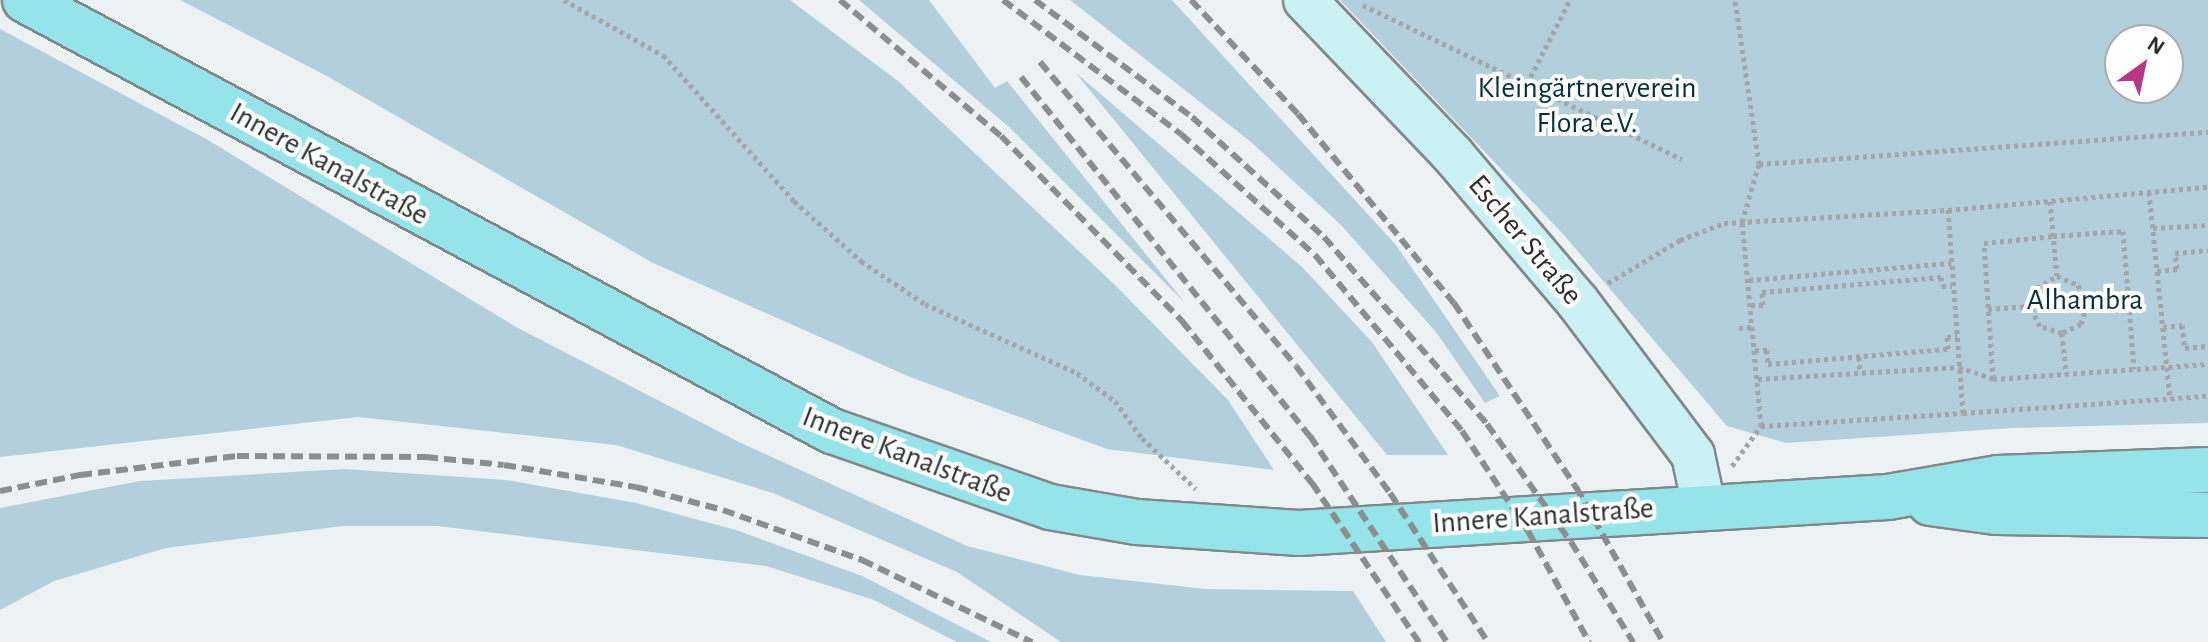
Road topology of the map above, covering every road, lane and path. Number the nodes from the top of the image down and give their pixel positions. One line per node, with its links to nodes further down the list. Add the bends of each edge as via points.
1 (25, 0): 57 (main road, Innere Kanalstraße, via 832,431 955,479 1050,507)
2 (564, 0): 57 (path, via 663,55 794,201 861,261 925,304 1077,373 1115,401 1142,438)
3 (1305, 0): 27 (street, Escher Straße, via 1453,155)
4 (1353, 0): 7 (path)
5 (1570, 0): 7 (path)
6 (1735, 0): 10 (path)
7 (1527, 84): 9 (path)
8 (2208, 132): 10 (path)
9 (1682, 159)
10 (1759, 164): 15 (path)
11 (2208, 187): 12 (path)
12 (2149, 192): 13 (path); 17 (path)
13 (2050, 201): 14 (path); 18 (path)
14 (1948, 210): 15 (path); 20 (path)
15 (1742, 222): 24 (path); 27 (path, via 1680,240)
16 (2208, 225): 17 (path)
17 (2153, 228): 21 (path)
18 (2053, 236): 23 (path); 28 (path, via 2123,231); 32 (path, via 1984,243)
19 (2208, 250): 21 (path, via 2175,253 2177,269)
20 (1951, 263): 22 (path); 26 (path)
21 (2157, 271): 34 (path)
22 (1848, 272): 24 (path); 25 (path)
23 (2057, 276): 30 (path, via 2078,285); 31 (path, via 2037,288)
24 (1749, 280): 29 (path)
25 (1849, 284): 26 (path, via 1941,277 1942,286); 29 (path, via 1762,292 1763,305)
26 (1952, 286): 37 (path)
27 (1577, 301): 55 (street, Escher Straße, via 1693,455)
28 (2129, 302): 30 (path); 44 (path)
29 (1751, 305): 33 (path)
30 (2087, 305): 36 (path, via 2081,324)
31 (2030, 306): 32 (path); 36 (path, via 2040,326)
32 (1988, 309): 48 (path)
33 (1753, 327): 35 (path); 39 (path)
34 (2163, 327): 38 (path, via 2182,325 2185,348); 43 (path)
35 (1739, 328)
36 (2062, 333): 46 (path)
37 (1957, 336): 40 (path, via 1947,337 1948,349); 42 (path)
38 (2208, 346)
39 (1755, 350): 40 (path, via 1767,350 1768,364); 47 (path)
40 (1859, 357): 45 (path)
41 (2208, 364): 43 (path)
42 (1959, 367): 45 (path); 48 (path); 51 (path)
43 (2167, 367): 44 (path); 50 (path)
44 (2134, 369): 46 (path)
45 (1860, 373): 47 (path)
46 (2066, 374): 48 (path)
47 (1758, 379): 52 (path)
48 (1993, 379)
49 (2208, 396): 50 (path)
50 (2170, 399): 51 (path)
51 (1963, 413): 52 (path)
52 (1761, 426): 55 (path)
53 (2208, 470): 54 (main road, Innere Kanalstraße, via 1998,478)
54 (1888, 497): 55 (main road, Innere Kanalstraße); 56 (main road, Innere Kanalstraße, via 1997,512)
55 (1704, 506): 57 (main road, Innere Kanalstraße, via 1299,533)
56 (2196, 519)
57 (1241, 530)

